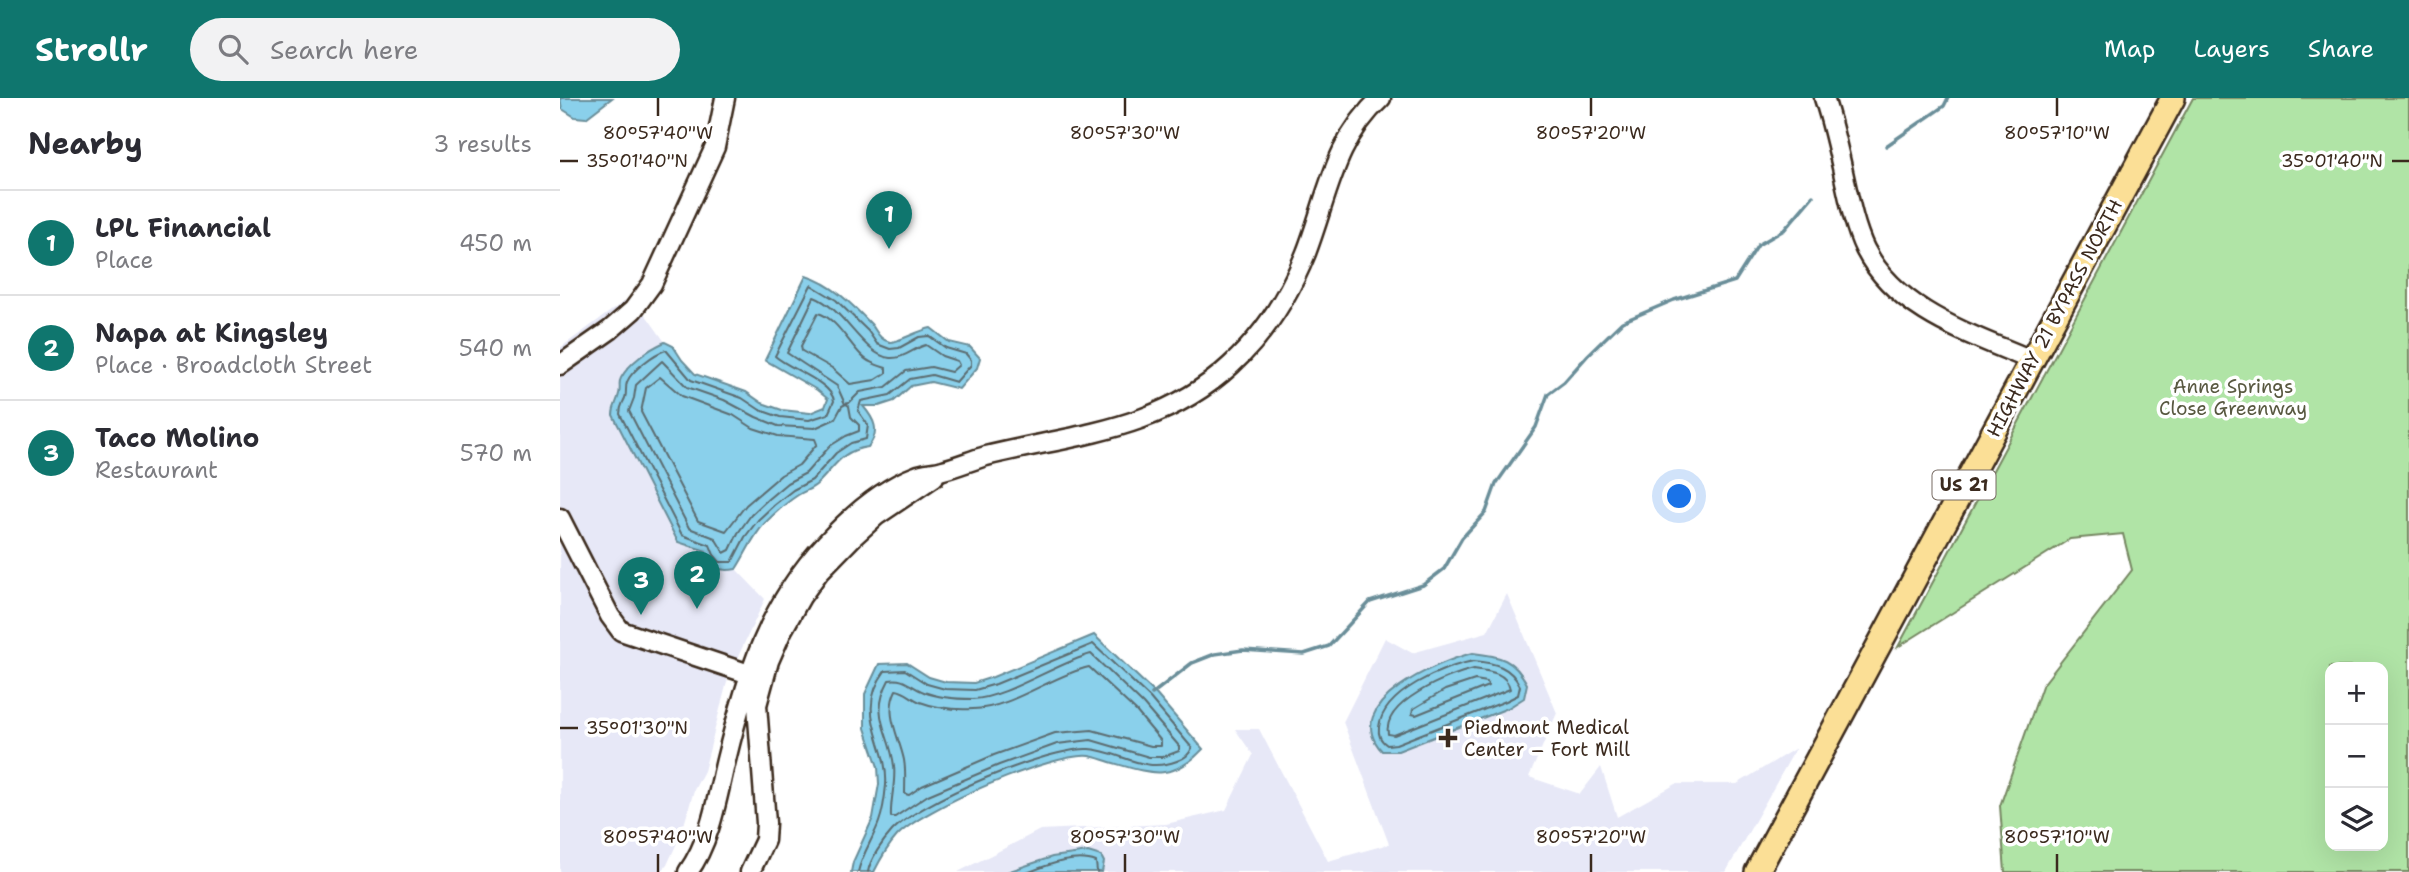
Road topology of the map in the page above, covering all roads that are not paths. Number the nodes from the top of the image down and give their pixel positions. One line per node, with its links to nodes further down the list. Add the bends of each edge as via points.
1 (725, 98): 6 (street, via 715,147 652,284 633,310)
2 (1381, 98): 8 (street, via 1347,139 1306,252 1281,303 1249,347 1211,382 1160,411 1109,430 919,474 874,499 795,579 769,626)
3 (1824, 98): 5 (street, via 1851,209 1865,249 1885,277 1902,297 1931,315)
4 (2173, 98): 5 (main road, HIGHWAY 21 BYPASS NORTH / US 21)
5 (2031, 360): 11 (main road, HIGHWAY 21 BYPASS NORTH / US 21)
6 (560, 365)
7 (560, 518): 8 (street, via 621,631)
8 (757, 676): 9 (street, via 740,703 705,837); 10 (street, via 766,822 765,840)
9 (688, 872)
10 (750, 872)
11 (1757, 872)

